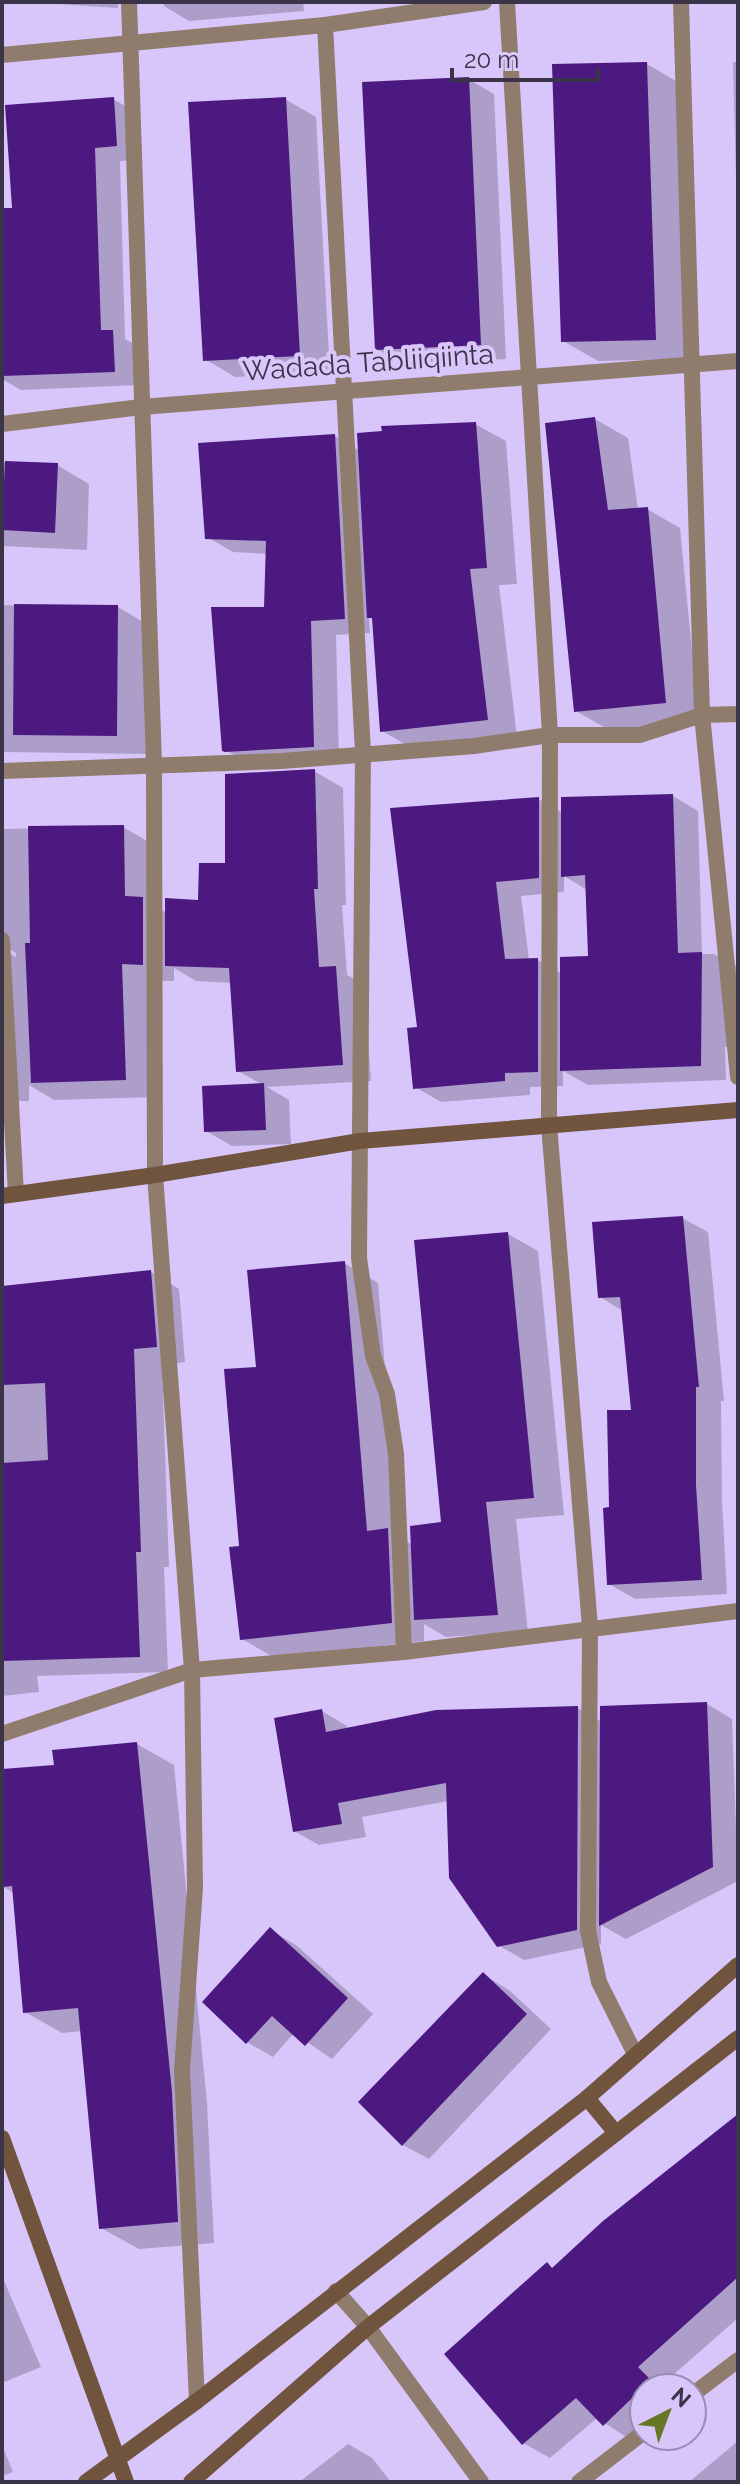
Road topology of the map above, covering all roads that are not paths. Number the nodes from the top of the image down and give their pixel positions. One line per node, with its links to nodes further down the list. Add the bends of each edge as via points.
1 (129, 2): 6 (street)
2 (484, 2): 5 (street)
3 (507, 2): 10 (street)
4 (681, 2): 9 (street)
5 (325, 25): 6 (street); 11 (street)
6 (128, 41): 7 (street); 12 (street)
7 (2, 55)
8 (738, 361): 9 (street, Wadada Tabliiqiinta)
9 (690, 362): 10 (street, Wadada Tabliiqiinta); 15 (street)
10 (528, 376): 11 (street, Wadada Tabliiqiinta); 16 (street)
11 (344, 390): 12 (street, Wadada Tabliiqiinta); 17 (street)
12 (141, 407): 13 (street, Wadada Tabliiqiinta); 18 (street)
13 (2, 424)
14 (738, 714): 15 (street)
15 (702, 715): 16 (street, via 640,735); 21 (street)
16 (550, 735): 17 (street); 23 (street)
17 (363, 753): 18 (street); 24 (street)
18 (154, 765): 19 (street); 25 (street)
19 (2, 771)
20 (2, 940): 26 (street)
21 (738, 1077)
22 (738, 1110): 23 (street)
23 (549, 1125): 24 (street); 28 (street)
24 (360, 1141): 25 (street); 29 (street, via 359,1258 373,1356 387,1394 396,1454)
25 (155, 1175): 26 (street); 30 (street)
26 (9, 1195)
27 (738, 1611): 28 (street)
28 (590, 1627): 29 (street); 34 (street, via 588,1931 599,1982)
29 (404, 1652): 30 (street)
30 (192, 1670): 31 (street); 42 (street, via 195,1888 182,2070)
31 (2, 1734)
32 (738, 1965): 34 (street)
33 (738, 2038): 36 (street)
34 (635, 2054): 35 (street)
35 (587, 2098): 36 (street); 38 (street)
36 (616, 2133): 39 (street)
37 (2, 2138): 44 (street)
38 (336, 2291): 39 (street); 42 (street)
39 (368, 2327): 47 (street); 48 (street)
40 (738, 2360): 41 (street)
41 (708, 2383)
42 (197, 2401): 44 (street)
43 (628, 2444): 49 (street)
44 (116, 2457): 45 (street); 46 (street)
45 (86, 2482)
46 (126, 2482)
47 (191, 2482)
48 (481, 2482)
49 (579, 2482)

